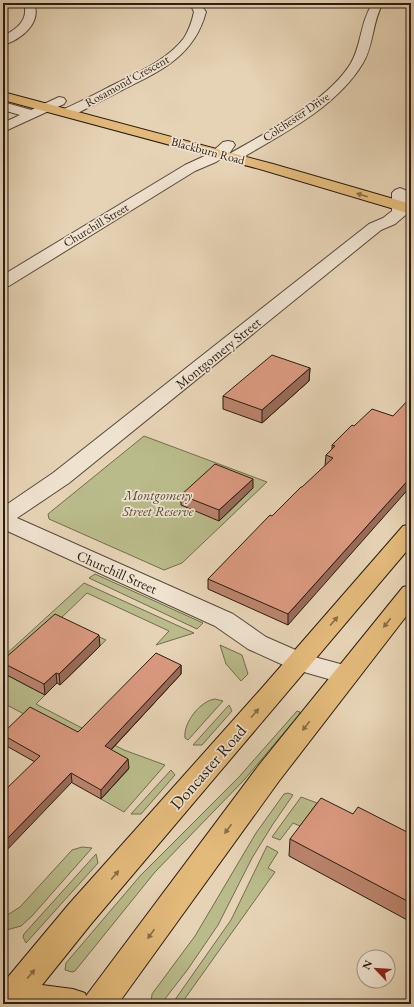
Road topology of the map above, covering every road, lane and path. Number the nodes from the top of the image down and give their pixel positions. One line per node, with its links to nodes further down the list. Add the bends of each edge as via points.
1 (29, 3): 4 (street, via 32,12 29,21 22,29)
2 (378, 3): 14 (street, Colchester Drive, via 369,17 365,43 357,63 339,86 308,110)
3 (201, 6): 9 (street, Rosamond Crescent, via 197,23 190,36 170,58)
4 (3, 41)
5 (3, 87): 7 (main road, Blackburn Road)
6 (3, 96): 10 (main road, Blackburn Road)
7 (59, 101): 9 (main road, Blackburn Road); 10 (street)
8 (3, 106): 12 (street)
9 (80, 107): 11 (street, Rosamond Crescent); 15 (main road, Blackburn Road)
10 (45, 108): 11 (main road, Blackburn Road); 12 (street)
11 (66, 113): 15 (main road, Blackburn Road)
12 (32, 114): 13 (street)
13 (3, 128)
14 (245, 150): 15 (main road, Blackburn Road); 17 (main road, Blackburn Road)
15 (223, 152): 16 (main road, Blackburn Road, one-way to 15); 19 (street, Churchill Street, via 190,168)
16 (381, 200): 17 (main road, Blackburn Road); 18 (street, Montgomery Street, via 386,213)
17 (405, 201): 18 (street, Montgomery Street, via 400,213)
18 (375, 227): 20 (street, Montgomery Street)
19 (3, 282)
20 (7, 521): 23 (street, Churchill Street, via 231,623 257,643)
21 (411, 531): 23 (main road, Doncaster Road, one-way to 21)
22 (411, 593): 24 (main road, one-way to 24)
23 (304, 657): 24 (street, Churchill Street); 25 (main road, Doncaster Road, one-way to 23, via 80,914)
24 (346, 675): 27 (main road, one-way to 27, via 269,773)
25 (12, 998): 26 (main road)
26 (73, 1004)
27 (98, 1004)

